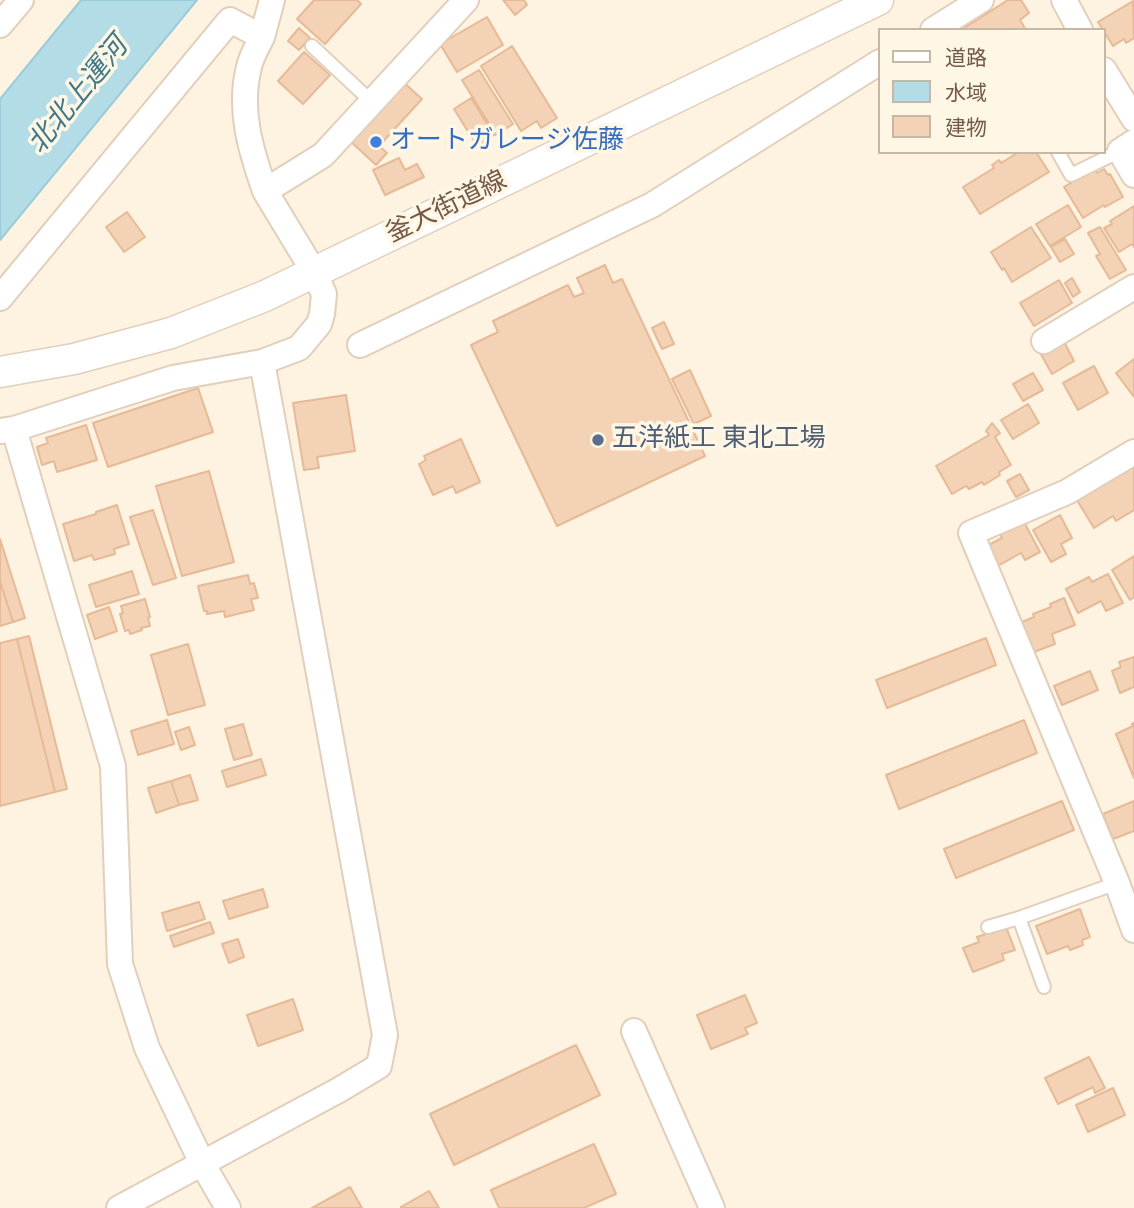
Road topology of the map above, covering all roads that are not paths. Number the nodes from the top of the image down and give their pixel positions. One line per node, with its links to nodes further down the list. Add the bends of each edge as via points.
1 (21, 0): 6 (street)
2 (272, 0): 8 (street)
3 (466, 0): 12 (street)
4 (878, 0): 18 (street, 釜大街道線)
5 (981, 0): 7 (street)
6 (0, 25)
7 (936, 28)
8 (262, 37): 17 (street, via 249,66 245,92 252,153); 20 (street, via 230,20)
9 (312, 46): 12 (lane)
10 (878, 63): 22 (street, via 652,205)
11 (1106, 73): 13 (street)
12 (373, 103): 17 (street, via 323,155)
13 (1134, 119)
14 (1127, 146): 15 (lane, via 1071,175); 16 (street)
15 (1059, 154)
16 (1134, 175)
17 (265, 191): 18 (street)
18 (314, 272): 23 (street, via 324,293 319,324 299,348); 24 (street, 釜大街道線, via 171,333 74,359)
19 (1134, 287): 21 (street)
20 (0, 298)
21 (1044, 341)
22 (360, 345)
23 (262, 362): 25 (street, via 173,378); 33 (street, via 385,1035 379,1066)
24 (0, 372)
25 (7, 430): 33 (street, via 113,766 120,964 147,1048)
26 (1134, 452): 27 (street, via 1068,492 971,533)
27 (1117, 883): 28 (lane); 30 (street)
28 (1019, 918): 29 (lane); 31 (lane)
29 (988, 927)
30 (1134, 930)
31 (1044, 987)
32 (634, 1031): 36 (street)
33 (202, 1163): 34 (street); 35 (street)
34 (119, 1208)
35 (228, 1208)
36 (712, 1208)

